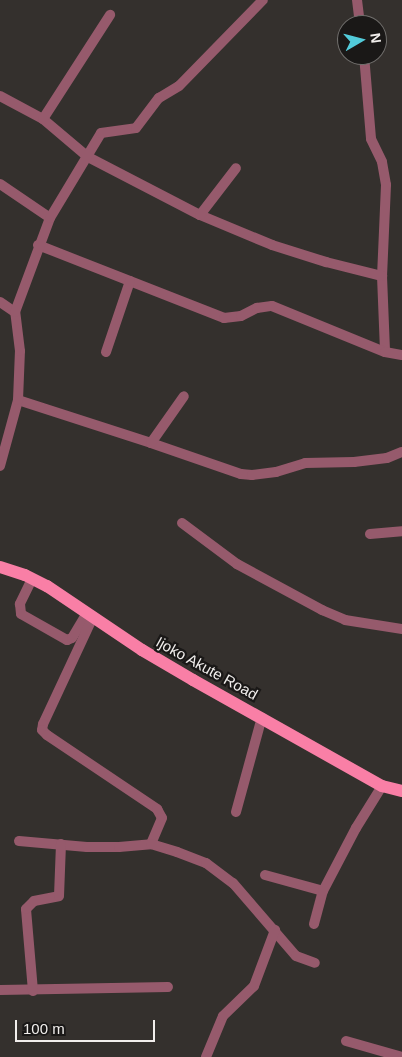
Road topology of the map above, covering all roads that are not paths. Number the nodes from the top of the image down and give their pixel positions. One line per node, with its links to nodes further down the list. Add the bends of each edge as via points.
1 (263, 0): 8 (street, via 179,86 159,98 136,128 100,133)
2 (357, 0): 4 (street)
3 (110, 15): 7 (street)
4 (359, 15)
5 (365, 65): 14 (street, via 371,139 382,162 386,185)
6 (0, 96): 7 (street)
7 (43, 119): 8 (street)
8 (88, 157): 11 (street); 12 (street)
9 (236, 168): 11 (street)
10 (0, 184): 12 (street)
11 (200, 215): 14 (street, via 272,245)
12 (50, 218): 13 (street)
13 (38, 245): 15 (street); 17 (street)
14 (382, 276): 19 (street)
15 (130, 281): 18 (street); 19 (street, via 224,318 272,306)
16 (0, 302): 17 (street)
17 (15, 312): 22 (street, via 20,351)
18 (106, 352)
19 (384, 352): 20 (street)
20 (402, 355)
21 (184, 396): 23 (street)
22 (18, 400): 23 (street); 25 (street)
23 (151, 443): 24 (street, via 252,476 305,463 354,462 387,458)
24 (402, 452)
25 (0, 466)
26 (182, 523): 32 (street, via 237,564 322,610 345,620)
27 (402, 531): 28 (street)
28 (370, 534)
29 (0, 567): 30 (main road, Ijoko Akute Road)
30 (32, 579): 31 (main road, Ijoko Akute Road); 31 (street, via 20,604 22,614 68,640)
31 (90, 615): 33 (main road, Ijoko Akute Road, via 142,650); 39 (street, via 42,730 157,809 162,818)
32 (402, 629)
33 (262, 717): 34 (main road, Ijoko Akute Road); 36 (street)
34 (382, 786): 35 (main road, Ijoko Akute Road); 41 (street)
35 (402, 791)
36 (236, 812)
37 (18, 841): 38 (street)
38 (61, 844): 39 (street, via 119,847); 47 (street, via 59,896 34,901 26,908)
39 (151, 844): 43 (street, via 206,863 233,883)
40 (265, 875): 41 (street)
41 (323, 891): 42 (street)
42 (314, 924)
43 (275, 930): 44 (street, via 296,956); 50 (street, via 254,986 223,1016)
44 (315, 963)
45 (168, 988): 47 (street)
46 (0, 990): 47 (street)
47 (33, 991)
48 (346, 1041): 49 (street)
49 (402, 1056)
50 (206, 1057)

